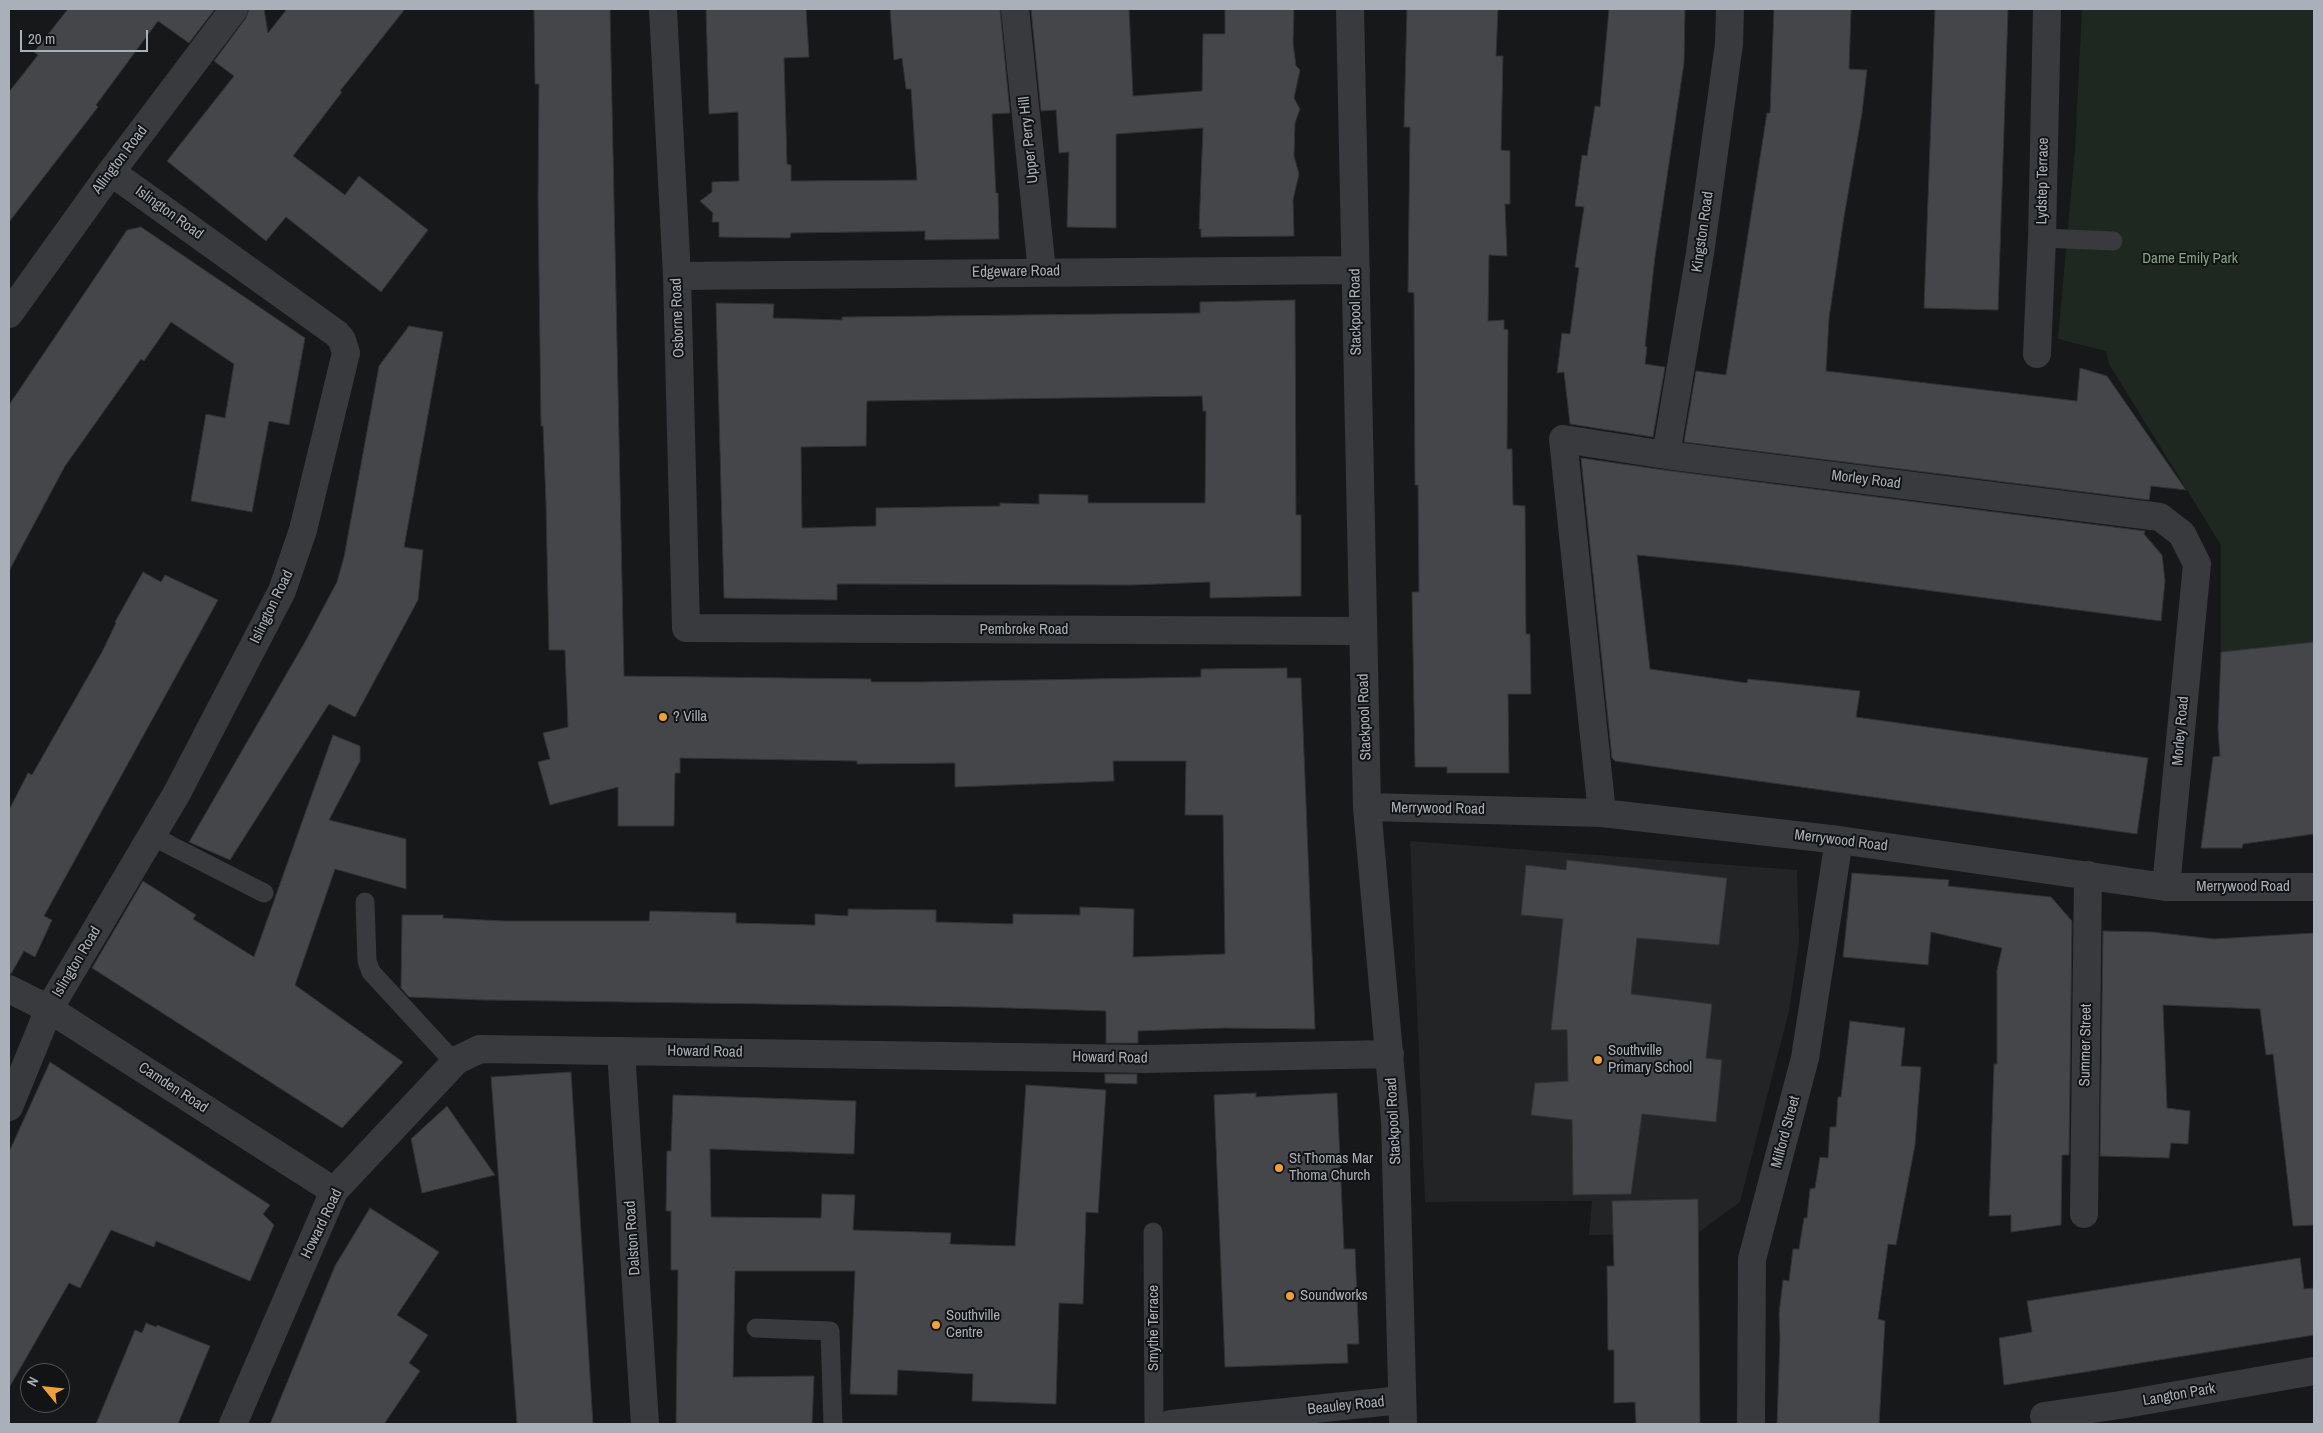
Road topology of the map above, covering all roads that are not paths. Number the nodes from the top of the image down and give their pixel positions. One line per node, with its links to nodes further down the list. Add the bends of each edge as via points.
1 (234, 9): 7 (street, Allington Road)
2 (663, 9): 12 (street, Osborne Road)
3 (1015, 9): 11 (street, Upper Perry Hill)
4 (1350, 9): 10 (street, Stackpool Road)
5 (1730, 9): 15 (street, Kingston Road, via 1730,44 1702,243)
6 (2047, 9): 8 (street, Lydstep Terrace)
7 (112, 172): 13 (street, Allington Road); 20 (street, Islington Road, via 337,334 346,352 303,530 282,591)
8 (2042, 238): 9 (lane); 14 (street, Lydstep Terrace)
9 (2113, 241)
10 (1356, 270): 11 (street, Edgeware Road); 17 (street, Stackpool Road)
11 (1042, 271): 12 (street, Edgeware Road)
12 (677, 276): 16 (street, Osborne Road)
13 (9, 314)
14 (2037, 354)
15 (1666, 455): 19 (street, Morley Road, via 1563,439); 23 (street, Morley Road, via 2160,517 2182,534 2197,564)
16 (686, 628): 17 (street, Pembroke Road)
17 (1362, 632): 18 (street, Stackpool Road)
18 (1367, 807): 19 (street, Merrywood Road); 30 (street, Stackpool Road)
19 (1602, 813): 21 (street, Merrywood Road)
20 (152, 836): 25 (lane); 28 (street, Islington Road)
21 (1839, 840): 22 (street, Merrywood Road); 46 (street, Milford Street, via 1805,1058 1752,1259)
22 (2088, 875): 23 (street, Merrywood Road); 34 (street, Summer Street)
23 (2166, 887): 24 (street, Merrywood Road)
24 (2314, 887)
25 (264, 892)
26 (365, 902): 31 (lane, via 367,961 371,972)
27 (9, 990): 28 (street, Camden Road)
28 (49, 1008): 32 (street, Islington Road); 33 (street, Camden Road)
29 (621, 1051): 30 (street, Howard Road, via 1145,1059); 31 (street, Howard Road, via 480,1048); 41 (street, Dalston Road)
30 (1390, 1054): 38 (street, Stackpool Road, via 1396,1130)
31 (455, 1063): 33 (street, Howard Road)
32 (9, 1107)
33 (334, 1191): 40 (street, Howard Road)
34 (2084, 1214)
35 (1153, 1232): 43 (lane, Smythe Terrace)
36 (756, 1328): 42 (lane, via 830,1331)
37 (2314, 1370): 39 (street, Langton Park, via 2130,1404)
38 (1402, 1412): 45 (street, Beauley Road)
39 (2044, 1416)
40 (233, 1424)
41 (645, 1424)
42 (833, 1424)
43 (1154, 1424)
44 (1172, 1424): 45 (street, Beauley Road)
45 (1181, 1424)
46 (1751, 1424)

